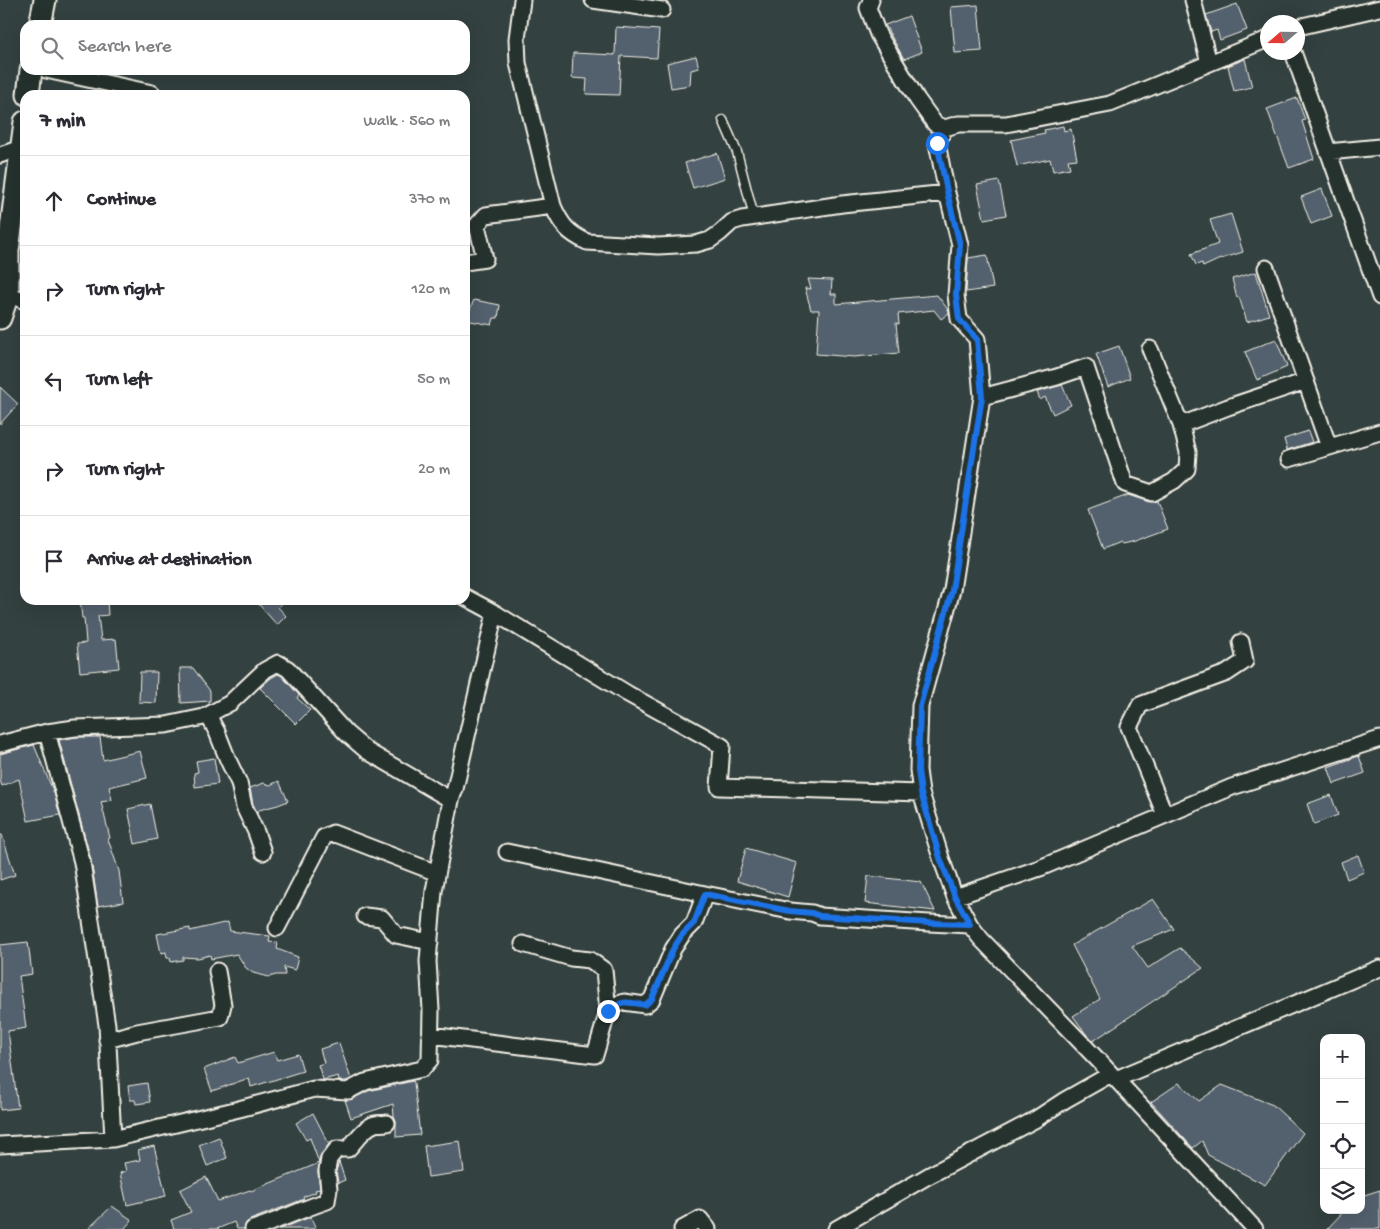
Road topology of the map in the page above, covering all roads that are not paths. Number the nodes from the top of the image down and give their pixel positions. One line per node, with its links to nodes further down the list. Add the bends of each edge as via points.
1 (45, 0): 8 (street)
2 (522, 0): 25 (street, via 517,39 518,64)
3 (593, 0): 7 (street)
4 (870, 0): 18 (street, via 868,8 878,34 935,124)
5 (1193, 0): 12 (street)
6 (1380, 8): 9 (street)
7 (662, 10)
8 (41, 20)
9 (1305, 25)
10 (1260, 43): 12 (street)
11 (1296, 60): 21 (street)
12 (1209, 63): 18 (street, via 1110,104 1006,124 958,124)
13 (30, 75): 15 (street)
14 (69, 75): 16 (street)
15 (29, 90)
16 (138, 90)
17 (723, 120): 26 (lane, via 737,152)
18 (945, 128): 24 (street, via 937,143)
19 (1380, 146): 21 (street)
20 (20, 150): 22 (street)
21 (1328, 152): 30 (street)
22 (0, 155)
23 (20, 169): 29 (street, via 8,251)
24 (947, 193): 26 (street); 34 (street, via 960,245 956,295 959,319 977,339)
25 (552, 206): 26 (street, via 567,230 577,237 588,242 632,245 696,244 710,240 732,222); 27 (street, via 486,215 477,224 485,259)
26 (754, 217)
27 (470, 261)
28 (1266, 268): 33 (street)
29 (16, 297): 31 (street)
30 (1380, 297)
31 (0, 318)
32 (1150, 349): 35 (street)
33 (1306, 381): 35 (street); 37 (street)
34 (982, 397): 35 (street, via 1086,367 1125,484 1152,493 1174,481 1187,469 1188,452); 46 (street, via 952,590 920,706 918,770)
35 (1180, 425)
36 (1380, 432): 37 (street)
37 (1329, 447): 38 (street)
38 (1289, 459)
39 (470, 600): 40 (street)
40 (495, 613): 46 (street, via 628,694 722,746 719,787); 47 (street)
41 (1241, 642): 48 (street, via 1245,661 1227,673 1140,705 1129,727)
42 (208, 715): 43 (street, via 166,725); 47 (street, via 230,703 265,670 278,663 367,751); 49 (street, via 239,783 244,807)
43 (47, 732): 45 (street); 63 (street, via 82,862)
44 (1380, 739): 48 (street, via 1232,787)
45 (0, 744)
46 (921, 793): 53 (street)
47 (451, 800): 51 (street)
48 (1165, 815): 53 (street, via 1040,868)
49 (263, 852)
50 (507, 852): 52 (street)
51 (437, 873): 56 (street, via 333,833 324,837); 57 (street)
52 (705, 894): 55 (street, via 820,916); 61 (street, via 694,923 673,949 652,999 645,1005 624,1002)
53 (955, 897): 55 (street)
54 (365, 916): 57 (street, via 382,918 396,935)
55 (970, 924): 64 (street)
56 (277, 928)
57 (430, 942): 62 (street)
58 (524, 944): 61 (street, via 571,958 590,960 604,970)
59 (1380, 968): 64 (street)
60 (217, 971): 63 (street, via 223,1005 220,1017)
61 (608, 1011): 62 (street, via 595,1055)
62 (430, 1035): 66 (street, via 430,1060 422,1069 365,1082 348,1091 314,1089)
63 (107, 1040): 66 (street)
64 (1113, 1076): 71 (street); 72 (street)
65 (387, 1123): 68 (street, via 366,1129 348,1149 337,1149 329,1159 327,1201)
66 (113, 1139): 67 (street)
67 (0, 1145)
68 (253, 1229)
69 (682, 1229): 70 (street, via 700,1218)
70 (708, 1229)
71 (836, 1229)
72 (1255, 1229)

